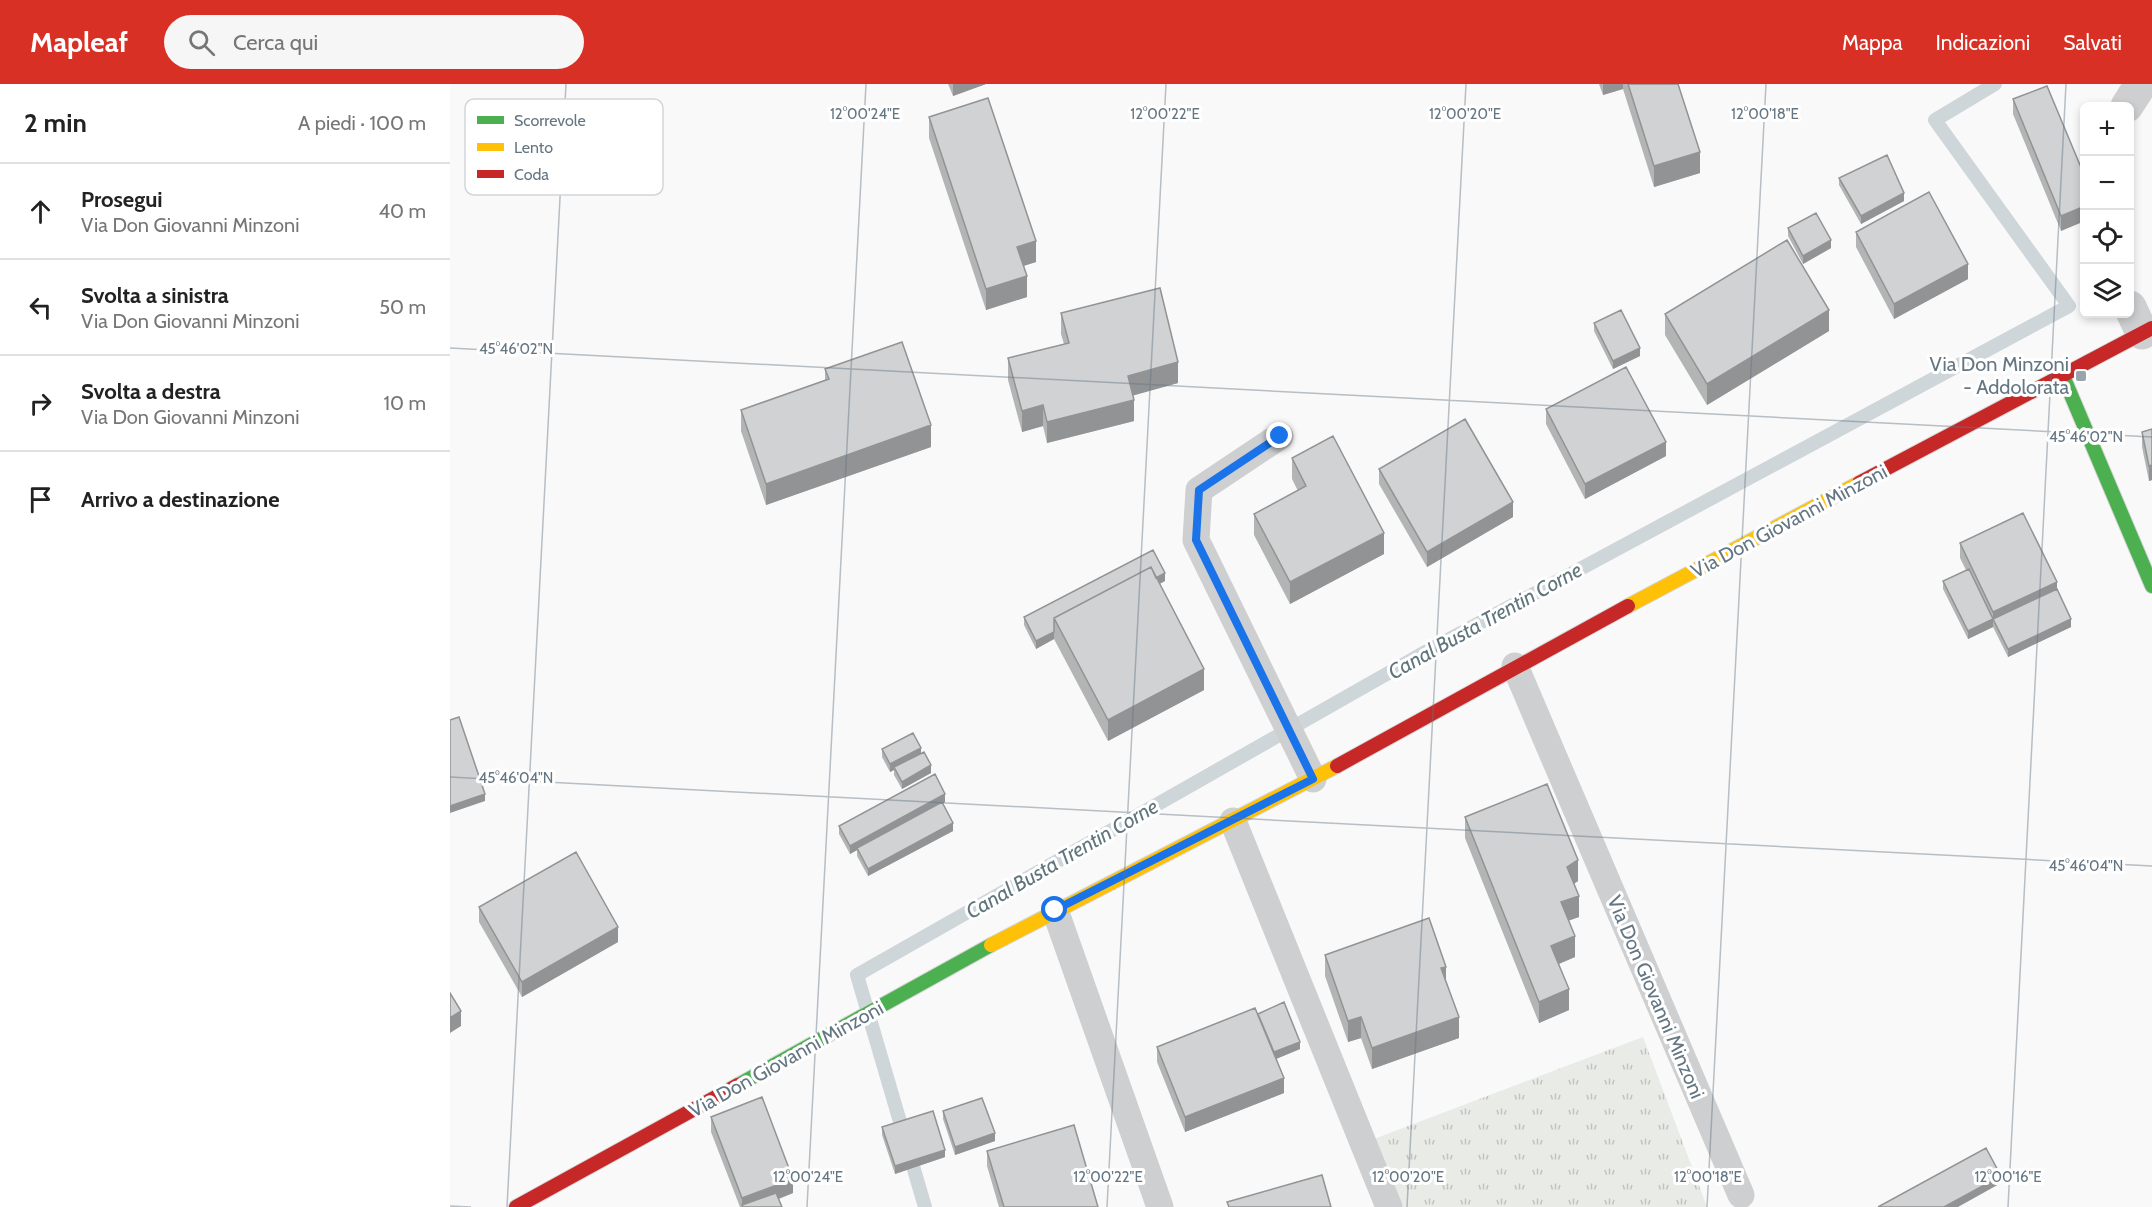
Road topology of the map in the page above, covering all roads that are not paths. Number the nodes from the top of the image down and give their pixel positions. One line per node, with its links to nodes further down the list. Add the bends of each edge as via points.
1 (2141, 84): 2 (street)
2 (2130, 102)
3 (2141, 322): 4 (street, Via Don Giovanni Minzoni)
4 (2063, 376): 6 (street); 7 (street, Via Don Giovanni Minzoni)
5 (1280, 436): 8 (lane, via 1199,490 1196,540)
6 (2152, 586)
7 (1515, 666): 8 (street, Via Don Giovanni Minzoni); 11 (lane, Via Don Giovanni Minzoni)
8 (1313, 779): 9 (street, Via Don Giovanni Minzoni)
9 (1233, 820): 10 (street, Via Don Giovanni Minzoni); 14 (lane)
10 (1055, 910): 12 (street, Via Don Giovanni Minzoni); 13 (lane)
11 (1741, 1195)
12 (516, 1207)
13 (1160, 1207)
14 (1389, 1207)

